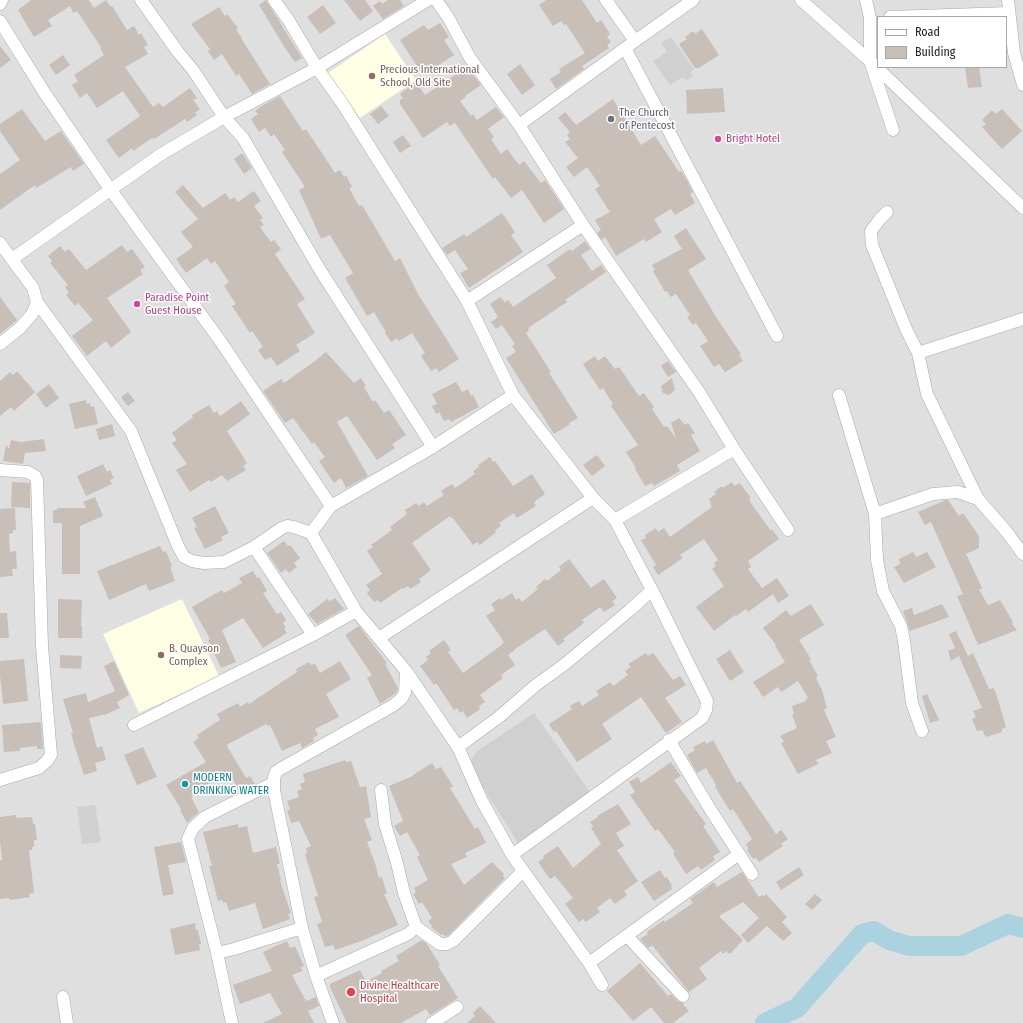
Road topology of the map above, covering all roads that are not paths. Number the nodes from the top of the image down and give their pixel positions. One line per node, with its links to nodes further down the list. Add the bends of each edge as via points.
1 (2, 0): 11 (street)
2 (141, 0): 22 (street, via 194,70)
3 (274, 0): 18 (street)
4 (428, 0): 18 (street)
5 (436, 0): 23 (street, via 470,58)
6 (606, 0): 16 (street)
7 (693, 0): 16 (street)
8 (801, 0): 17 (street)
9 (866, 0): 14 (street)
10 (1008, 0): 12 (street)
11 (0, 4)
12 (1009, 13): 13 (street); 21 (street, via 1014,53)
13 (920, 16)
14 (874, 18): 17 (street)
15 (0, 21): 25 (street, via 44,92)
16 (630, 44): 23 (street); 34 (street)
17 (870, 61): 19 (street); 24 (street)
18 (317, 68): 22 (street); 31 (street, via 342,103)
19 (877, 68)
20 (877, 68): 26 (street)
21 (1023, 86)
22 (224, 117): 25 (street, via 160,155); 39 (street, via 242,138 320,270)
23 (519, 126): 28 (street)
24 (893, 130)
25 (110, 189): 30 (street); 44 (street, via 221,342)
26 (1023, 208)
27 (887, 212): 36 (street, via 871,231 872,245)
28 (583, 225): 31 (street); 40 (street, via 699,392)
29 (0, 243): 30 (street)
30 (12, 258): 32 (street, via 33,288)
31 (467, 301): 38 (street)
32 (38, 302): 35 (street, via 33,313 20,328); 49 (street, via 131,431 184,557 192,561 224,562)
33 (1023, 319): 36 (street)
34 (777, 336)
35 (0, 344)
36 (918, 353): 43 (street, via 927,394)
37 (839, 394): 45 (street)
38 (513, 395): 39 (street); 42 (street)
39 (433, 448): 44 (street)
40 (734, 449): 46 (street); 47 (street)
41 (0, 470): 60 (street, via 28,472 37,480 42,646 51,755 39,768)
42 (593, 498): 46 (street); 54 (street)
43 (978, 499): 45 (street, via 958,492 933,494); 50 (street)
44 (331, 506): 48 (street)
45 (875, 514): 57 (street, via 877,560 883,591 901,626 912,703)
46 (615, 520): 51 (street)
47 (788, 530)
48 (311, 533): 49 (street, via 287,526); 52 (street)
49 (254, 548): 53 (street)
50 (1023, 554)
51 (652, 590): 58 (street, via 707,701 702,718); 59 (street, via 566,664)
52 (356, 611): 53 (street); 54 (street)
53 (313, 635): 56 (street)
54 (379, 638): 55 (street)
55 (406, 671): 59 (street); 61 (street, via 405,692 402,698 276,772)
56 (134, 725)
57 (922, 730)
58 (669, 740): 63 (street); 64 (street)
59 (458, 747): 64 (street, via 482,801)
60 (0, 780)
61 (273, 783): 68 (street); 70 (street, via 205,817 188,839)
62 (381, 790): 67 (street, via 385,824)
63 (739, 854): 66 (street); 69 (street)
64 (512, 855): 65 (street)
65 (523, 871): 67 (street, via 447,944 440,944); 71 (street)
66 (752, 874)
67 (416, 927): 72 (street, via 408,934)
68 (302, 928): 70 (street); 72 (street)
69 (627, 936): 71 (street); 74 (street)
70 (217, 952): 78 (street)
71 (589, 963): 73 (street)
72 (316, 976): 79 (street)
73 (602, 985)
74 (683, 996)
75 (63, 997): 77 (street)
76 (457, 1007): 80 (street)
77 (67, 1023)
78 (232, 1023)
79 (333, 1023)
80 (432, 1023)

